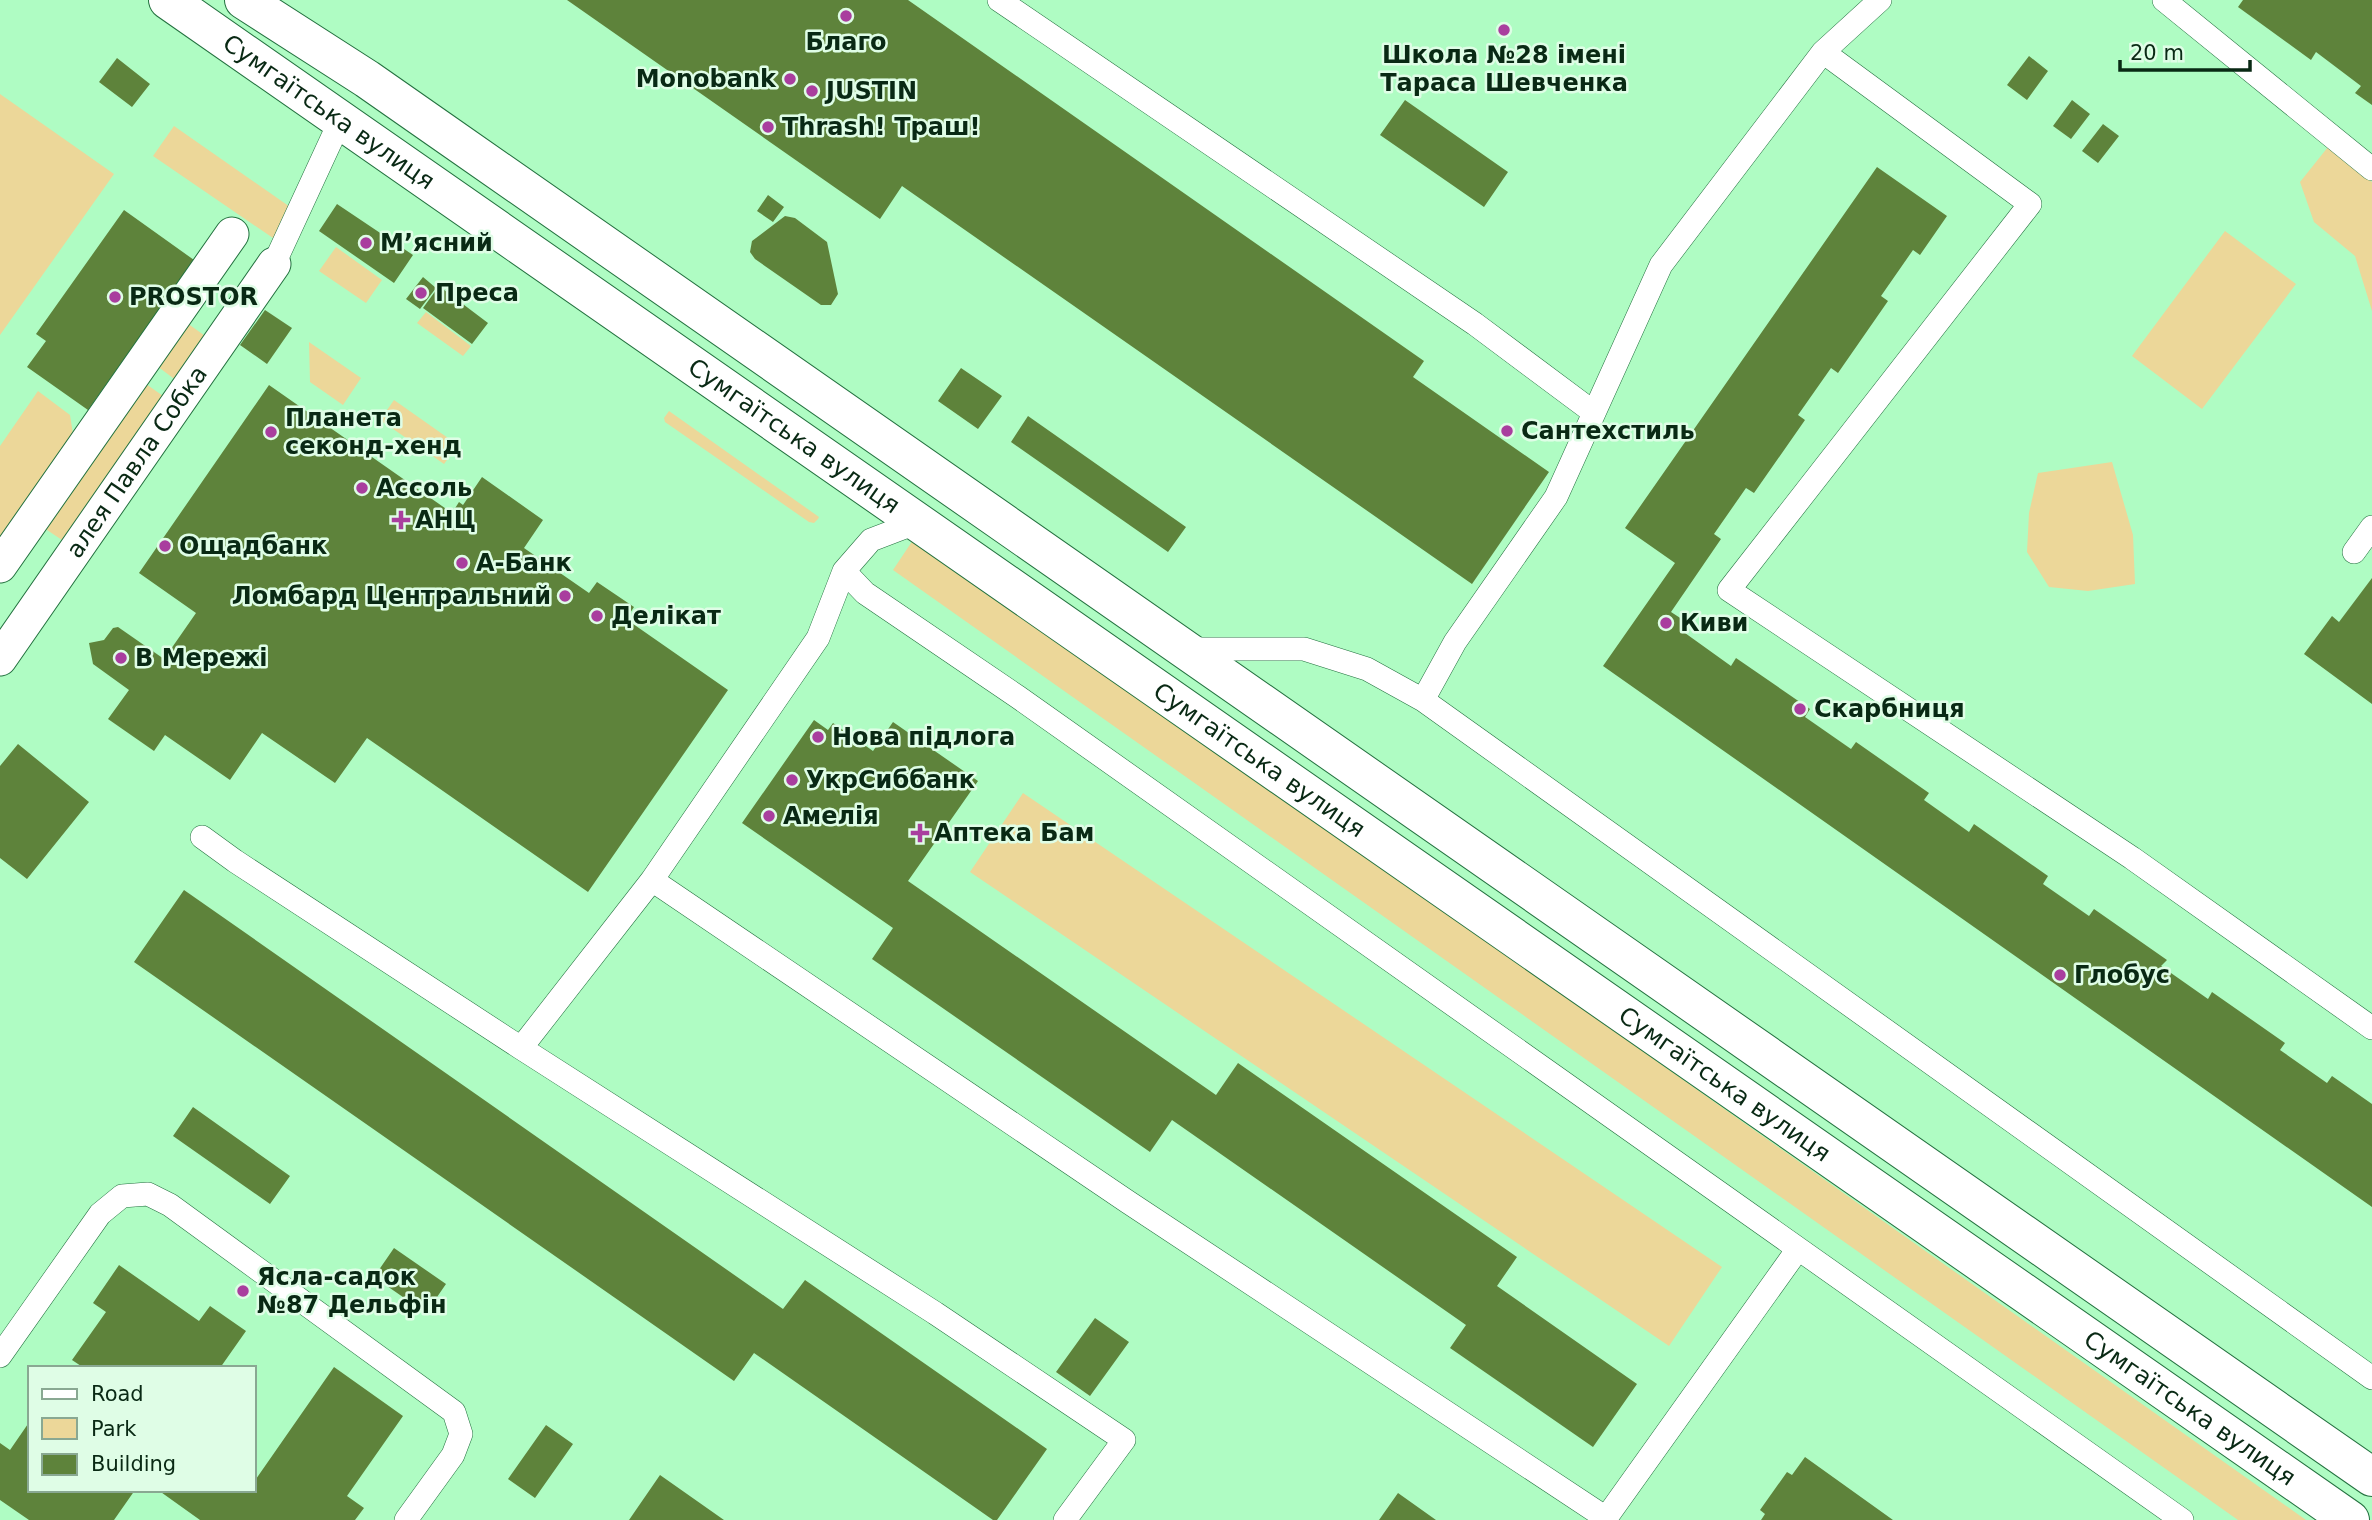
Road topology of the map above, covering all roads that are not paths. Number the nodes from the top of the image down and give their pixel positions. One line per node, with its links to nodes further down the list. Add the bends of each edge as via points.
1 (167, 0): 7 (main road, Сумгаїтська вулиця)
2 (244, 0): 17 (main road, Сумгаїтська вулиця, via 367,79)
3 (999, 0): 11 (lane, via 1475,324)
4 (1880, 0): 6 (lane)
5 (2164, 0): 8 (lane)
6 (1823, 52): 11 (lane, via 1661,265); 22 (lane, via 2029,204 1729,590 2132,858)
7 (341, 120): 10 (lane); 12 (main road, Сумгаїтська вулиця)
8 (2372, 169)
9 (232, 234): 15 (street)
10 (274, 264): 18 (street, алея Павла Собка)
11 (1593, 412): 19 (lane, via 1556,497 1455,642)
12 (918, 522): 16 (lane, via 871,540); 32 (main road, Сумгаїтська вулиця)
13 (2372, 527): 14 (lane)
14 (2354, 552)
15 (0, 566)
16 (844, 571): 21 (lane, via 818,638); 24 (lane, via 865,593)
17 (1184, 649): 19 (lane, via 1304,649 1367,669); 27 (main road, Сумгаїтська вулиця)
18 (0, 659)
19 (1423, 700): 26 (lane)
20 (202, 837): 23 (lane)
21 (652, 880): 23 (lane); 28 (lane)
22 (2372, 1028)
23 (521, 1048): 30 (lane, via 1124,1440)
24 (1798, 1249): 28 (lane); 31 (lane)
25 (0, 1356): 29 (lane, via 100,1214 122,1196 148,1194 170,1205 454,1412 461,1434 453,1455)
26 (2372, 1378)
27 (2372, 1477)
28 (1605, 1519)
29 (406, 1520)
30 (1065, 1520)
31 (2182, 1520)
32 (2350, 1520)

